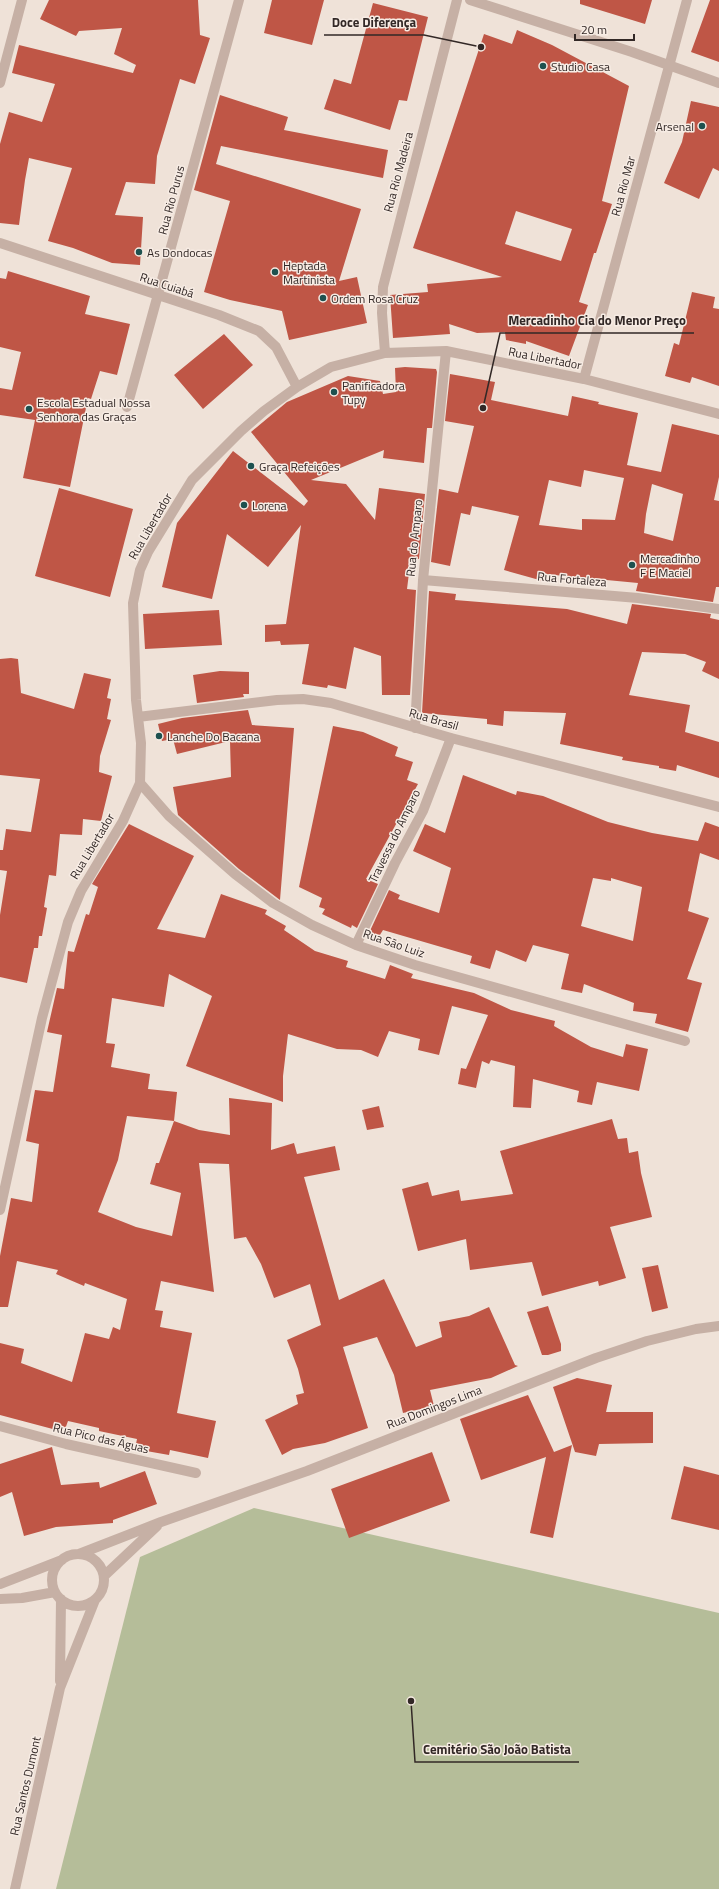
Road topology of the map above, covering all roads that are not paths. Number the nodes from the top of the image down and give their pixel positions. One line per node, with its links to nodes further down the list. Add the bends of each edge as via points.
1 (22, 0): 7 (street)
2 (239, 0): 10 (street, Rua Rio Purus)
3 (457, 0): 12 (street, Rua Rio Madeira, via 383,287)
4 (470, 0): 6 (street)
5 (687, 0): 6 (street, Rua Rio Mar)
6 (670, 65): 8 (street); 13 (street, Rua Rio Mar)
7 (0, 83)
8 (719, 83)
9 (0, 243): 10 (street, Rua Cuiabá)
10 (158, 296): 14 (street, Rua Cuiabá, via 219,315 259,331 276,347); 15 (street, Rua Rio Purus)
11 (446, 351): 12 (street, Rua Libertador); 13 (street, Rua Libertador); 17 (street, Rua do Amparo)
12 (385, 353): 14 (street, Rua Libertador, via 331,367)
13 (584, 379): 16 (street, Rua Libertador)
14 (297, 387): 19 (street, Rua Libertador, via 241,431 192,480 148,552 140,570 133,603 133,651)
15 (127, 407)
16 (719, 414)
17 (423, 580): 18 (street, Rua Fortaleza, via 638,598); 20 (street, Rua do Amparo)
18 (719, 609)
19 (138, 717): 20 (street, Rua Brasil, via 277,700 303,700 331,703); 22 (street, Rua Libertador, via 141,742)
20 (415, 728): 21 (street, Rua Brasil)
21 (451, 738): 23 (street, Rua Brasil); 24 (street, Travessa do Amparo, via 423,811)
22 (140, 783): 24 (street, Rua São Luiz, via 169,816 235,874 273,903 312,925); 26 (street, Rua Libertador, via 123,821 81,891 68,922 42,1018)
23 (719, 807)
24 (356, 945): 25 (street, Rua São Luiz, via 415,965)
25 (686, 1041)
26 (0, 1210)
27 (719, 1326): 30 (street, Rua Domingos Lima, via 647,1341 596,1358 300,1474)
28 (0, 1426): 29 (street, Rua Pico das Águas, via 66,1444)
29 (196, 1473)
30 (162, 1522): 31 (street, Rua Domingos Lima); 33 (street, Rua Domingos Lima)
31 (79, 1554): 32 (street, via 70,1555); 33 (street, via 96,1561)
32 (62, 1560): 34 (street); 35 (street, via 52,1575 52,1584)
33 (104, 1576): 37 (street, via 101,1594)
34 (0, 1584)
35 (58, 1596): 36 (street); 37 (street, via 68,1604 78,1606 87,1605); 38 (street, Rua Santos Dumont)
36 (0, 1599)
37 (95, 1600): 38 (street, Rua Santos Dumont)
38 (60, 1688): 39 (street, Rua Santos Dumont)
39 (15, 1889)

